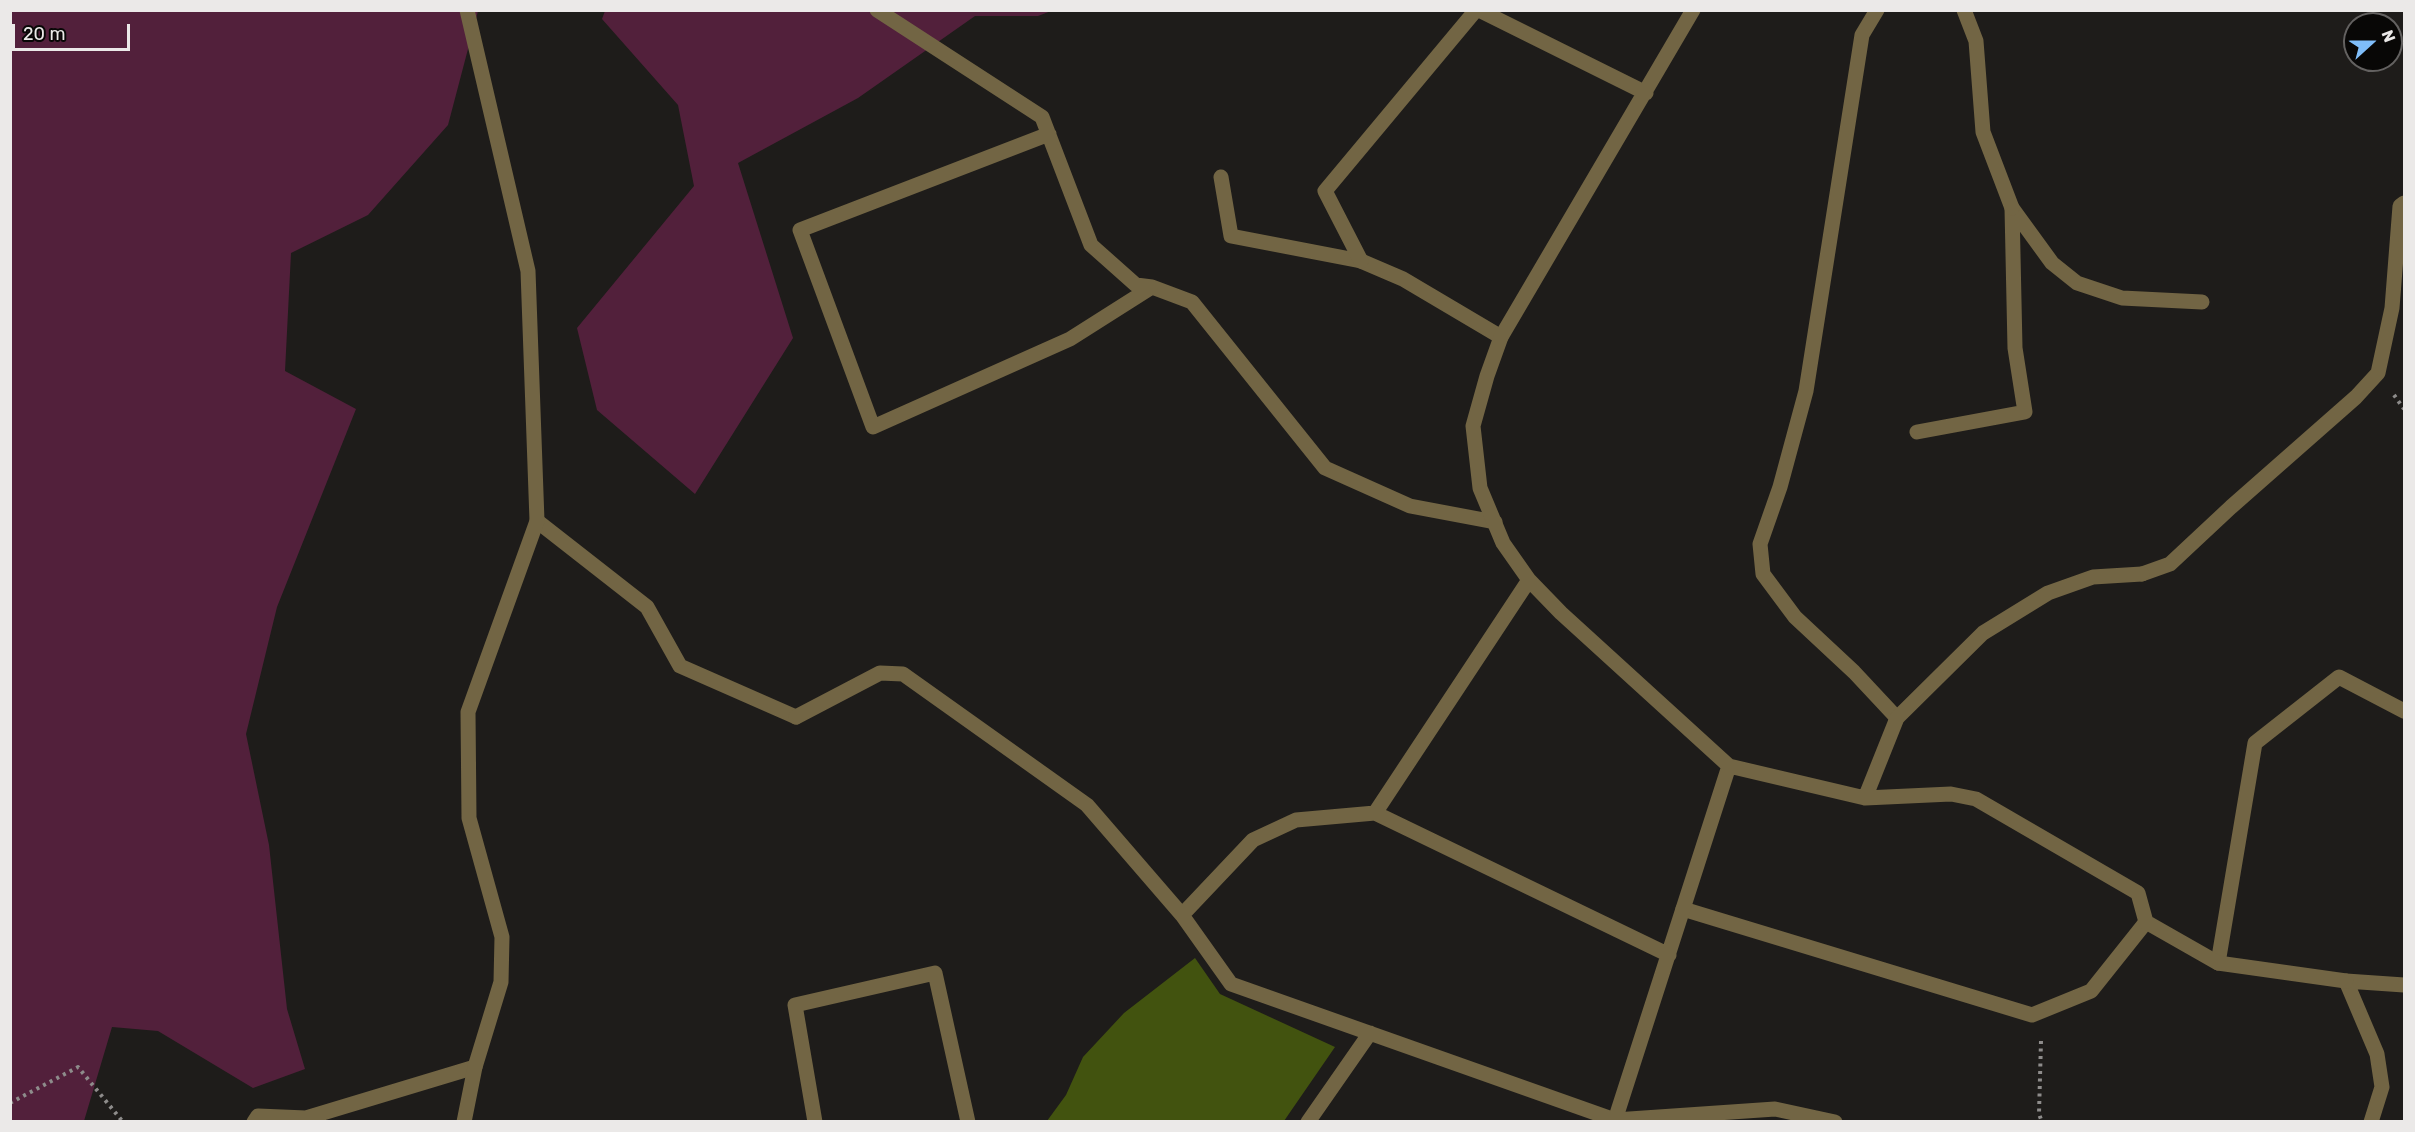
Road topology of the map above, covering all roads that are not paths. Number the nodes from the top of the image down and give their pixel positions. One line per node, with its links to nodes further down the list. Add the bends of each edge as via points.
1 (467, 10): 17 (street, via 528,271)
2 (877, 10): 8 (street, via 1042,117)
3 (1478, 10): 7 (street); 12 (street, via 1324,191)
4 (1693, 10): 7 (street)
5 (1876, 10): 21 (street, via 1862,35 1806,391 1760,544 1763,574 1795,617)
6 (1965, 10): 11 (street, via 1976,41 1983,132)
7 (1646, 93): 15 (street)
8 (1048, 134): 13 (street, via 1091,245 1136,285); 13 (street, via 800,230 873,427 1070,339)
9 (1221, 177): 12 (street, via 1231,236)
10 (2404, 203): 21 (street, via 2400,206 2392,308 2378,373 2356,397 2170,564 2142,574 2093,577 2048,593 1983,633)
11 (2012, 208): 14 (street, via 2052,263 2078,283 2122,298); 16 (street, via 2015,348 2025,412)
12 (1361, 261): 15 (street, via 1403,279)
13 (1152, 286): 18 (street, via 1192,302 1325,468 1410,506)
14 (2202, 302)
15 (1501, 337): 18 (street, via 1473,426 1480,488)
16 (1917, 432)
17 (537, 521): 26 (street, via 647,607 680,666 796,717 880,673 903,674 1087,805); 33 (street, via 468,712 469,818 502,937 501,982)
18 (1495, 522): 19 (street, via 1503,543)
19 (1529, 580): 22 (street); 24 (street)
20 (2404, 711): 29 (street, via 2338,677 2255,743)
21 (1897, 718): 23 (street)
22 (1729, 766): 23 (street); 25 (street)
23 (1864, 798): 27 (street, via 1951,794 1976,799 2138,893)
24 (1375, 813): 26 (street, via 1296,820 1253,840); 28 (street)
25 (1683, 909): 27 (street, via 2032,1015 2091,991); 28 (street)
26 (1182, 915): 32 (street, via 1231,984)
27 (2146, 922): 29 (street)
28 (1669, 955): 34 (street)
29 (2218, 963): 30 (street)
30 (2346, 981): 31 (street); 41 (street, via 2377,1054 2382,1087)
31 (2404, 985)
32 (1370, 1033): 34 (street); 39 (street)
33 (475, 1067): 35 (street, via 306,1118 258,1116); 36 (street)
34 (1615, 1120): 40 (street, via 1775,1109)
35 (254, 1122)
36 (464, 1122)
37 (815, 1122): 38 (street, via 795,1005 935,972)
38 (968, 1122)
39 (1308, 1122)
40 (1835, 1122)
41 (2371, 1122)

